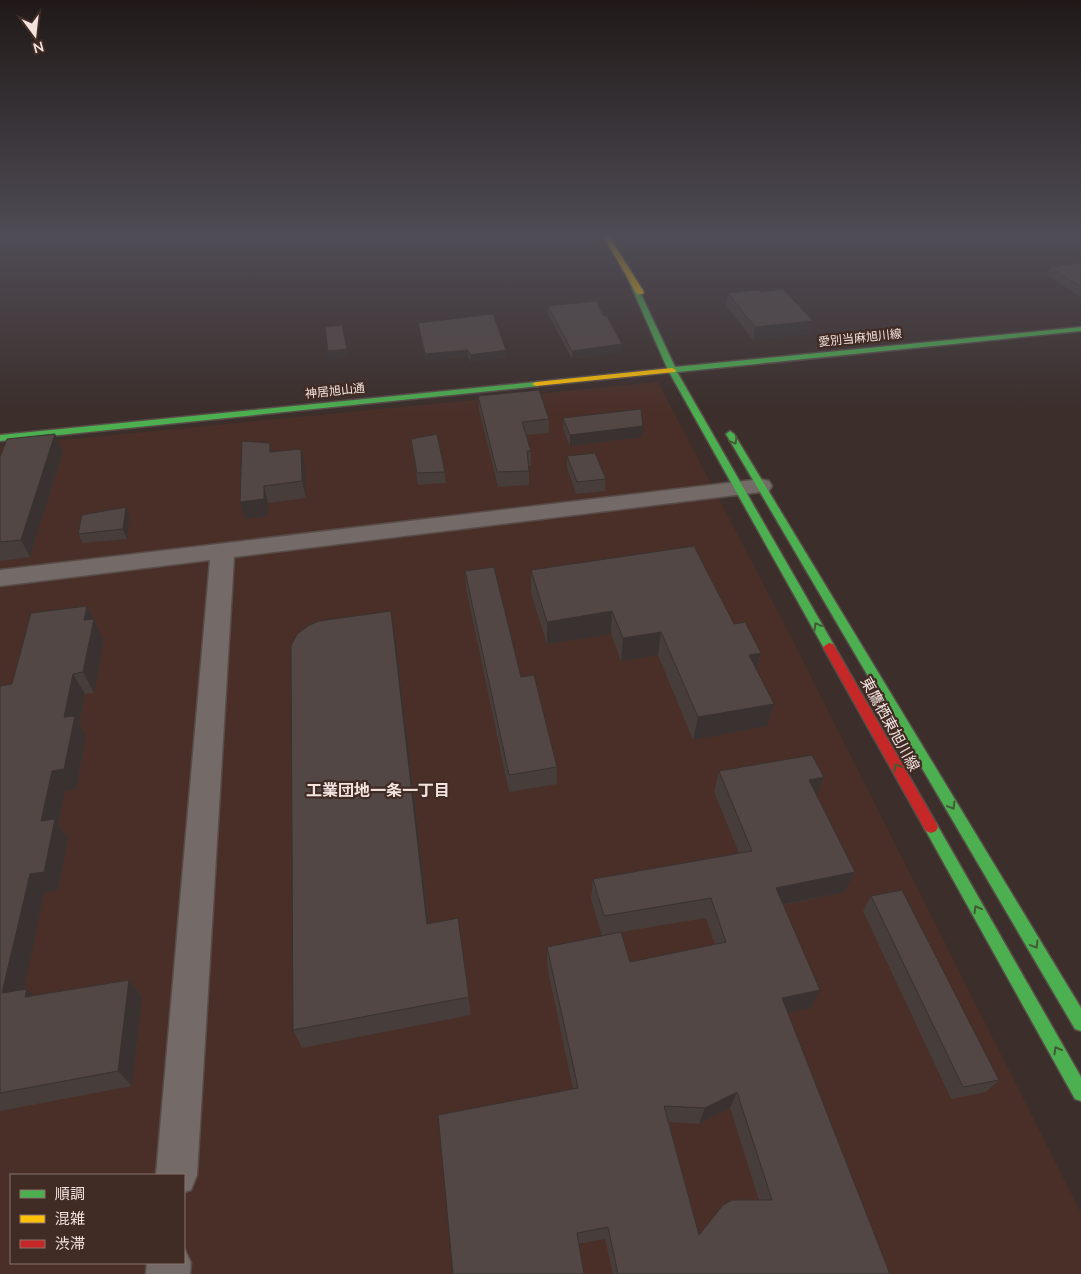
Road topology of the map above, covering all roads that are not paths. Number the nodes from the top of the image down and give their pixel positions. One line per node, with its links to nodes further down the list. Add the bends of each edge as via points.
1 (638, 295): 7 (main road, 東鷹栖東旭川線)
2 (642, 295): 4 (main road)
3 (1081, 329): 6 (main road, 愛別当麻旭川線)
4 (672, 340)
5 (682, 355): 6 (main road)
6 (691, 369): 7 (main road, 愛別当麻旭川線); 8 (main road)
7 (672, 370): 10 (main road, 神居旭山通); 11 (main road, 東鷹栖東旭川線)
8 (699, 383)
9 (723, 422): 11 (main road, 東鷹栖東旭川線, one-way to 11)
10 (0, 438)
11 (750, 487): 12 (street); 14 (main road, 東鷹栖東旭川線, one-way to 14); 15 (main road, 東鷹栖東旭川線, one-way to 11)
12 (223, 550): 13 (street); 16 (street)
13 (0, 578)
14 (1081, 1022)
15 (1081, 1093)
16 (176, 1174)

